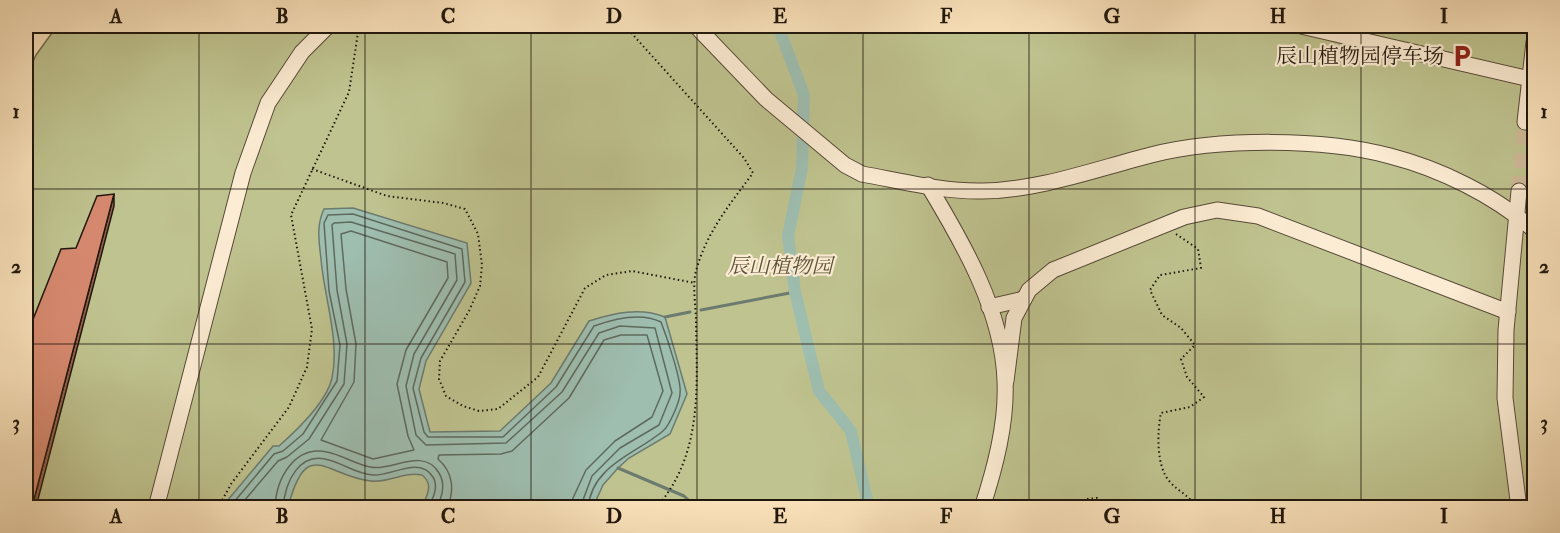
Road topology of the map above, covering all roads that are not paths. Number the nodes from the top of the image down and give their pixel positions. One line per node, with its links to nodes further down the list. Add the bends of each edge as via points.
1 (328, 26): 15 (lane, via 302,52 268,102 243,173)
2 (696, 26): 7 (lane, via 766,99 845,165 862,174)
3 (1301, 26): 5 (lane)
4 (1534, 42): 5 (lane)
5 (1533, 79): 6 (lane)
6 (1525, 122)
7 (927, 185): 9 (lane, via 982,191 1014,188 1089,173 1153,154 1211,146 1313,144 1401,159 1478,192); 12 (lane, via 962,241)
8 (1519, 191): 9 (lane)
9 (1517, 216): 10 (lane); 13 (lane)
10 (1534, 230)
11 (1024, 299): 12 (lane); 13 (lane, via 1053,270 1184,217 1217,210 1258,216); 14 (lane, via 1014,318)
12 (989, 307): 14 (lane)
13 (1508, 312): 17 (lane, via 1505,398)
14 (1005, 381): 16 (lane, via 1000,437)
15 (156, 507)
16 (982, 507)
17 (1519, 507)

